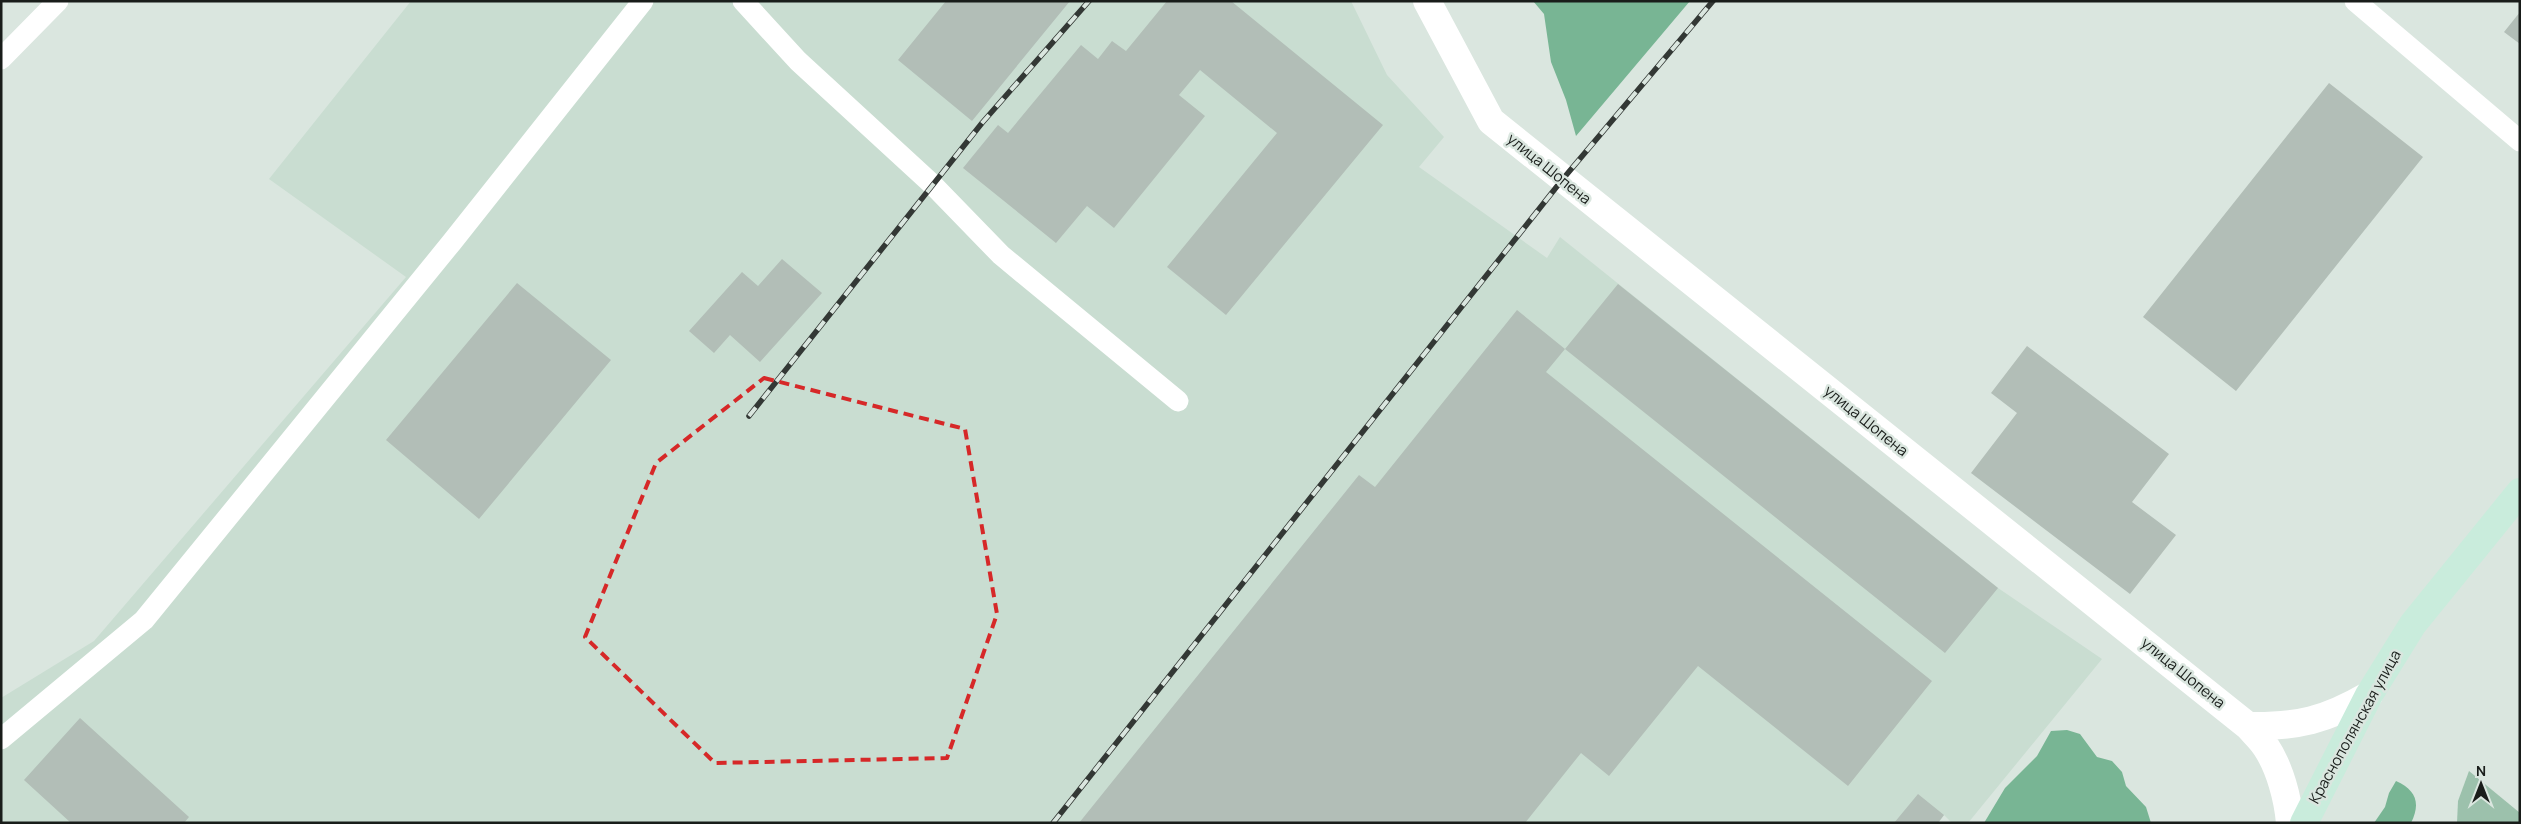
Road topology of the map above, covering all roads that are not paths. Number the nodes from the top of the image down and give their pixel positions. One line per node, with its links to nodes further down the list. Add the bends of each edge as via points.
1 (58, 1): 6 (lane)
2 (643, 1): 12 (lane, via 452,242 144,620)
3 (743, 1): 8 (lane, via 798,61 933,185 1001,255)
4 (1427, 1): 11 (street, улица Шопена, via 1491,121)
5 (2355, 1): 7 (lane)
6 (1, 59)
7 (2520, 141)
8 (1178, 401)
9 (2520, 492): 10 (main road, Краснополянская улица, via 2412,624)
10 (2369, 695): 11 (street, via 2338,712 2309,721); 14 (main road, Краснополянская улица)
11 (2248, 726): 13 (street, улица Шопена, via 2266,747 2278,774)
12 (1, 739)
13 (2290, 823)
14 (2304, 823)

